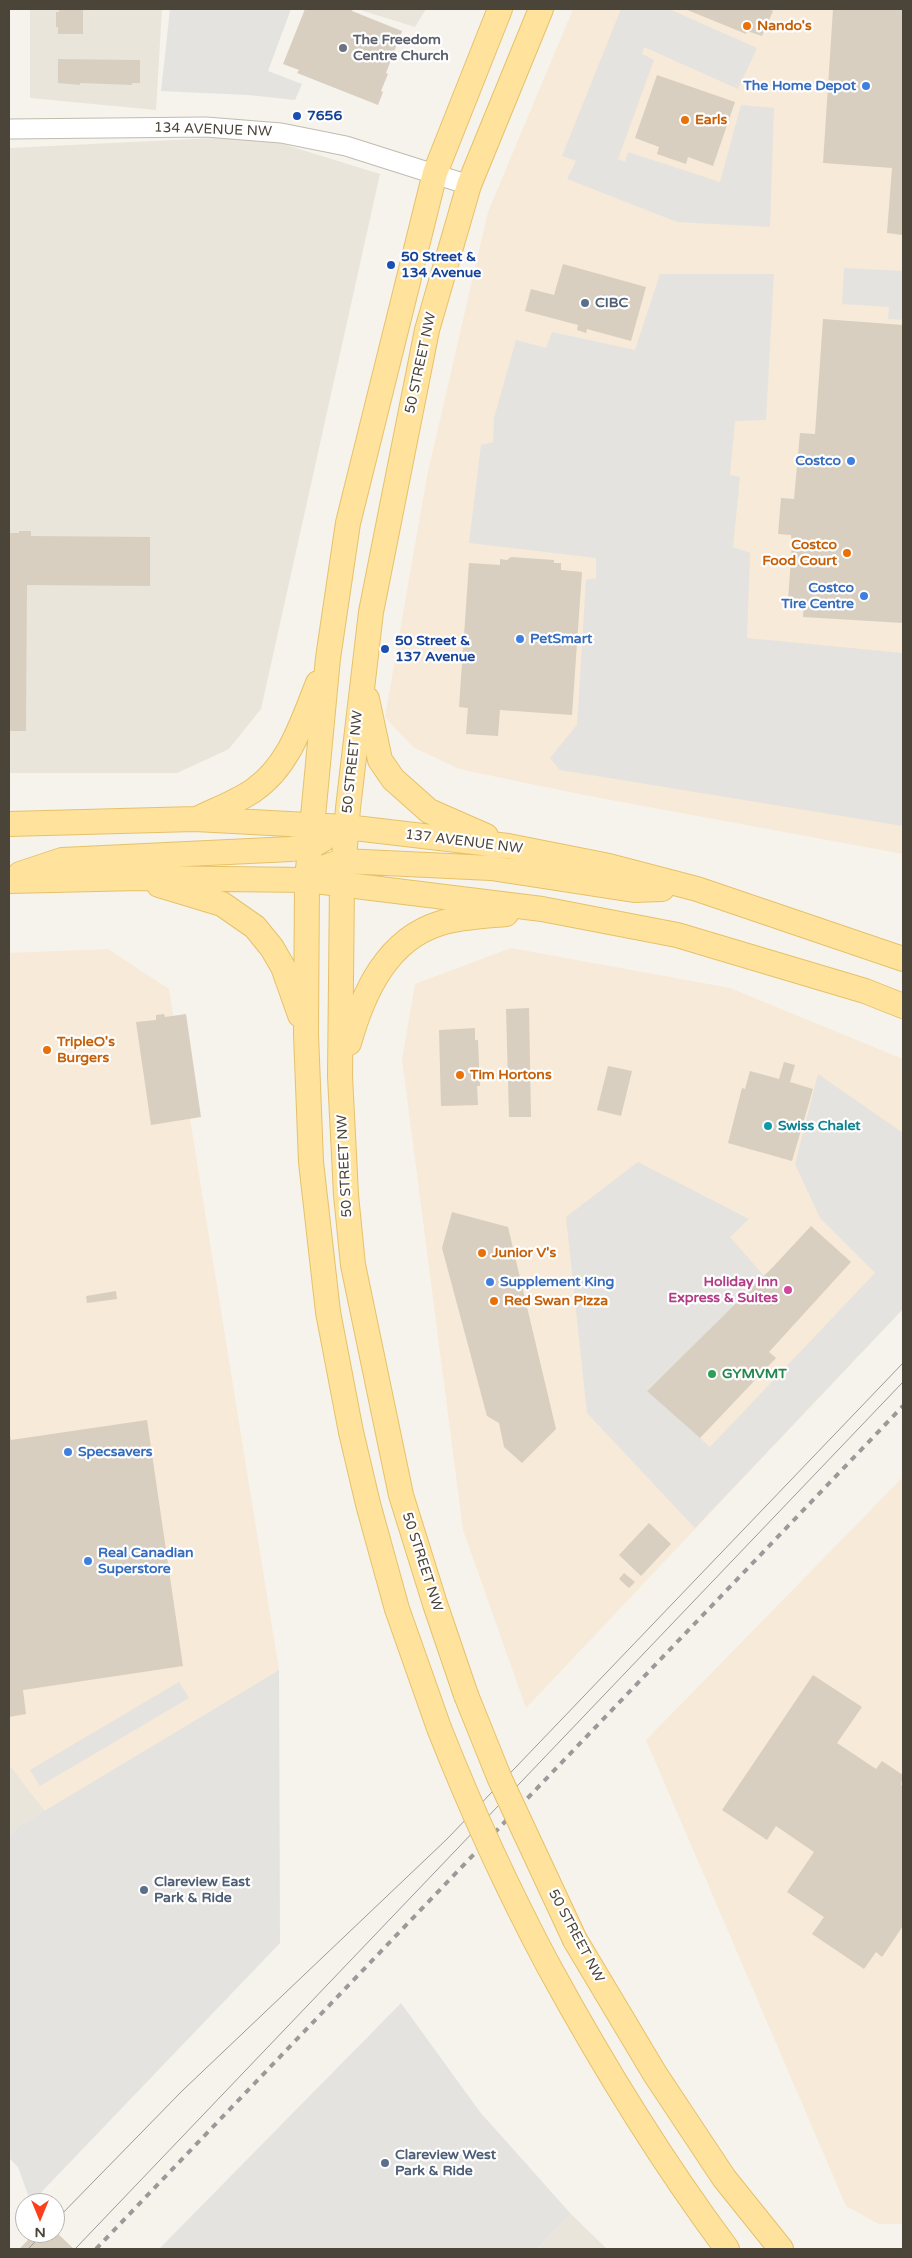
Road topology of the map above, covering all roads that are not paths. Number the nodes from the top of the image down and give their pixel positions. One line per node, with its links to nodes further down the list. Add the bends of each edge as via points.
1 (500, 9): 4 (main road)
2 (541, 9): 5 (main road, 50 STREET NW)
3 (9, 129): 4 (street, 134 AVENUE NW, via 206,127 258,130 330,142)
4 (435, 173): 5 (street, 134 AVENUE NW); 6 (main road, via 348,523)
5 (469, 185): 7 (main road, 50 STREET NW, via 427,330 371,612)
6 (328, 658): 8 (main road, via 288,754 256,789); 11 (main road)
7 (363, 677): 10 (main road, 50 STREET NW); 12 (main road, via 380,760 393,779 429,811)
8 (195, 819): 9 (main road); 11 (main road)
9 (9, 824)
10 (346, 827): 11 (main road); 12 (main road, 137 AVENUE NW); 13 (main road, 50 STREET NW)
11 (312, 836): 15 (main road, via 62,860); 16 (main road)
12 (508, 846): 18 (main road, 137 AVENUE NW, via 609,866)
13 (343, 861): 16 (main road); 17 (main road, 50 STREET NW); 18 (main road, via 490,868 634,890)
14 (140, 878): 15 (main road); 16 (main road); 22 (main road, via 222,904 255,927 283,967)
15 (9, 880)
16 (307, 880): 17 (main road); 22 (main road)
17 (342, 884): 19 (main road); 23 (main road, 50 STREET NW)
18 (696, 888): 20 (main road, 137 AVENUE NW)
19 (542, 909): 21 (main road, via 677,935); 23 (main road, via 441,923 414,936 383,965 370,983 357,1013)
20 (903, 959)
21 (903, 1006)
22 (306, 1034): 24 (main road, bridge, via 311,1162 325,1285 362,1477 397,1609 464,1792 516,1907 632,2111)
23 (340, 1076): 25 (main road, 50 STREET NW, bridge, via 346,1195 353,1264 365,1330 401,1495 466,1695 499,1777 575,1940 655,2074 708,2154)
24 (727, 2249)
25 (781, 2249)

